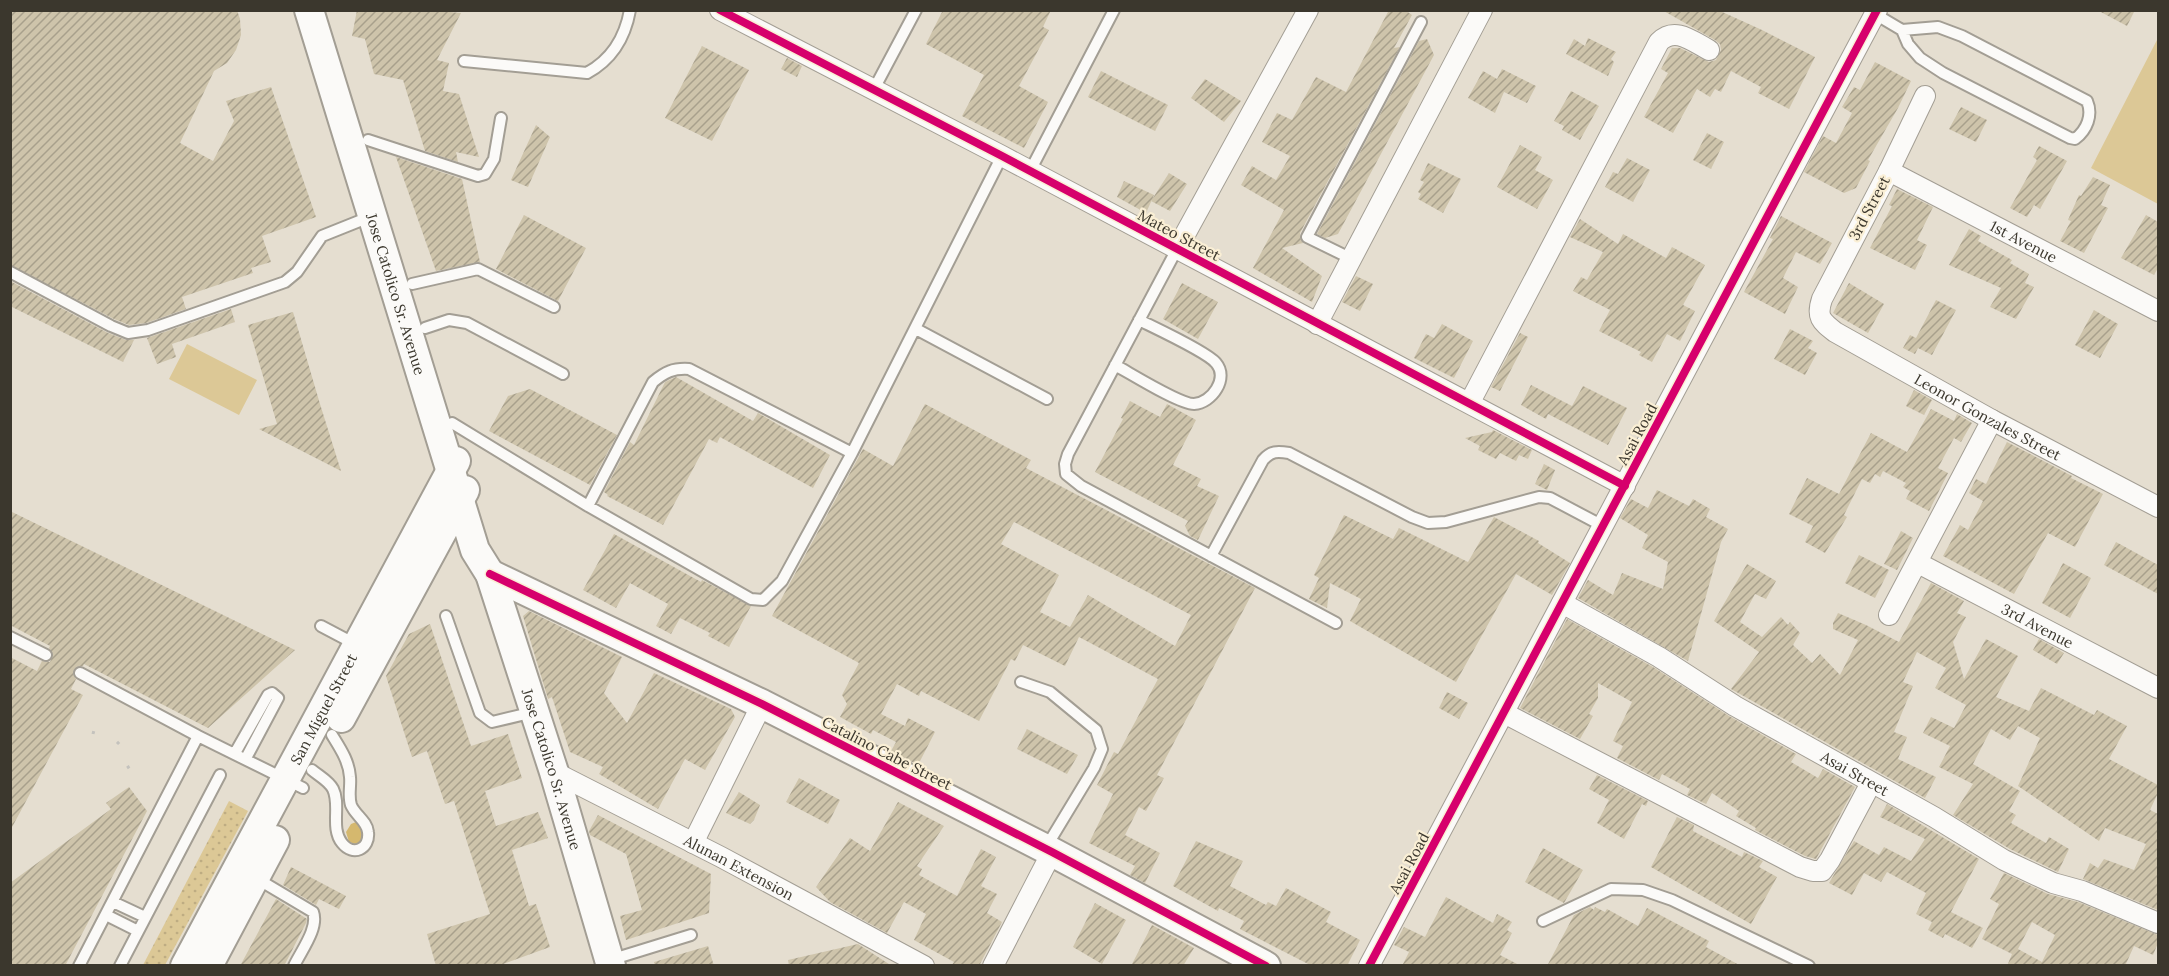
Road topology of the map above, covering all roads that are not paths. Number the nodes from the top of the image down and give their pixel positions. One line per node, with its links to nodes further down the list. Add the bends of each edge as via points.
1 (309, 10): 21 (street, Jose Catolico Sr. Avenue)
2 (328, 10): 17 (street, Jose Catolico Sr. Avenue)
3 (630, 10): 13 (lane, via 628,22 608,59 587,74)
4 (720, 10): 14 (street, Mateo Street)
5 (916, 10): 14 (lane)
6 (1114, 10): 19 (lane)
7 (1308, 10): 22 (street)
8 (1482, 10): 23 (street)
9 (1876, 12): 11 (lane); 41 (street, Asai Road)
10 (1421, 22): 23 (lane, via 1307,237)
11 (1902, 30): 11 (lane, via 1938,27 1962,36 2087,101 2090,116 2086,127 2076,139 2070,138 1942,73 1920,58)
12 (1709, 50): 36 (street, via 1679,34 1659,42)
13 (464, 61)
14 (874, 89): 18 (street, Mateo Street)
15 (1925, 96): 20 (street, 3rd Street)
16 (501, 118): 17 (lane, via 494,159 485,174 478,176)
17 (368, 140): 25 (street, Jose Catolico Sr. Avenue)
18 (1002, 156): 19 (street, Mateo Street); 32 (lane)
19 (1030, 171): 22 (street, Mateo Street)
20 (1888, 171): 27 (street, 1st Avenue); 29 (street, 3rd Street, via 1822,298 1818,315)
21 (372, 216): 24 (lane, via 327,233 285,282 148,330 128,333 111,326); 40 (street, Jose Catolico Sr. Avenue)
22 (1176, 249): 28 (lane); 30 (street, Mateo Street)
23 (1352, 259): 30 (street)
24 (10, 272)
25 (412, 284): 26 (lane, via 478,269); 31 (street, Jose Catolico Sr. Avenue)
26 (554, 307)
27 (2158, 312)
28 (1139, 320): 33 (lane); 33 (lane, via 1216,363 1221,374 1218,388 1208,399 1194,404)
29 (1821, 320): 37 (street, Leonor Gonzales Street, via 1835,332)
30 (1317, 324): 36 (street, Mateo Street)
31 (425, 328): 34 (lane, via 448,320 467,322); 38 (street, Jose Catolico Sr. Avenue)
32 (916, 329): 35 (lane); 39 (lane)
33 (1115, 365): 45 (lane, via 1068,454 1066,474 1081,486)
34 (563, 374)
35 (1047, 399)
36 (1470, 402): 41 (street, Mateo Street)
37 (1992, 420): 43 (street, Leonor Gonzales Street); 46 (street)
38 (452, 423): 40 (street, Jose Catolico Sr. Avenue); 42 (lane)
39 (852, 453): 42 (lane, via 689,369 676,368 653,382); 42 (lane, via 782,580 764,600 752,599)
40 (460, 476): 47 (street, Jose Catolico Sr. Avenue, via 491,547); 54 (street, San Miguel Street); 62 (street, San Miguel Street)
41 (1625, 486): 44 (street, Asai Road)
42 (588, 506)
43 (2158, 507)
44 (1603, 526): 45 (lane, via 1539,496 1446,522 1428,523 1278,451 1263,460); 48 (street, Asai Road)
45 (1211, 556): 51 (lane)
46 (1918, 563): 49 (street); 58 (street, 3rd Avenue)
47 (490, 574): 59 (street, Catalino Cabe Street); 60 (street, Jose Catolico Sr. Avenue)
48 (1562, 603): 61 (street, Asai Road); 69 (street, Asai Street)
49 (1889, 615)
50 (446, 616): 60 (lane, via 480,713 492,722)
51 (1336, 623)
52 (321, 626): 54 (lane)
53 (10, 637): 55 (lane)
54 (357, 645): 68 (street, San Miguel Street)
55 (45, 655)
56 (80, 673): 63 (lane)
57 (1022, 682): 71 (lane, via 1050,692 1095,730 1102,749)
58 (2158, 688)
59 (762, 704): 70 (street); 71 (street, Catalino Cabe Street)
60 (534, 711): 66 (street, Jose Catolico Sr. Avenue)
61 (1504, 713): 69 (street, via 1813,871 1822,871 1830,860); 89 (street, Asai Road)
62 (332, 735): 68 (street, San Miguel Street); 68 (lane, via 348,766 351,805 367,829 368,843 364,848 352,850 341,842 333,789 328,782)
63 (198, 736): 64 (lane); 73 (lane)
64 (235, 753): 65 (lane); 65 (lane, via 268,695 276,694 278,698)
65 (246, 758): 68 (lane)
66 (554, 772): 70 (street, Alunan Extension); 80 (street, Jose Catolico Sr. Avenue)
67 (220, 775): 75 (lane)
68 (300, 779): 72 (street, San Miguel Street); 83 (street, San Miguel Street)
69 (1871, 783): 77 (street, Asai Street, via 2038,877)
70 (693, 843): 86 (street, Alunan Extension)
71 (1049, 851): 87 (street); 88 (street, Catalino Cabe Street)
72 (255, 878): 84 (street, San Miguel Street); 85 (lane, via 313,912 313,928)
73 (113, 902): 74 (lane); 75 (lane)
74 (106, 915): 78 (lane); 81 (lane)
75 (145, 917): 78 (lane)
76 (1543, 921): 90 (lane, via 1611,890 1643,890)
77 (2158, 923)
78 (138, 931): 82 (lane)
79 (691, 935): 80 (lane)
80 (610, 963)
81 (79, 966)
82 (120, 966)
83 (185, 966)
84 (208, 966)
85 (294, 966)
86 (924, 966)
87 (993, 966)
88 (1266, 966)
89 (1370, 966)
90 (1809, 966)

